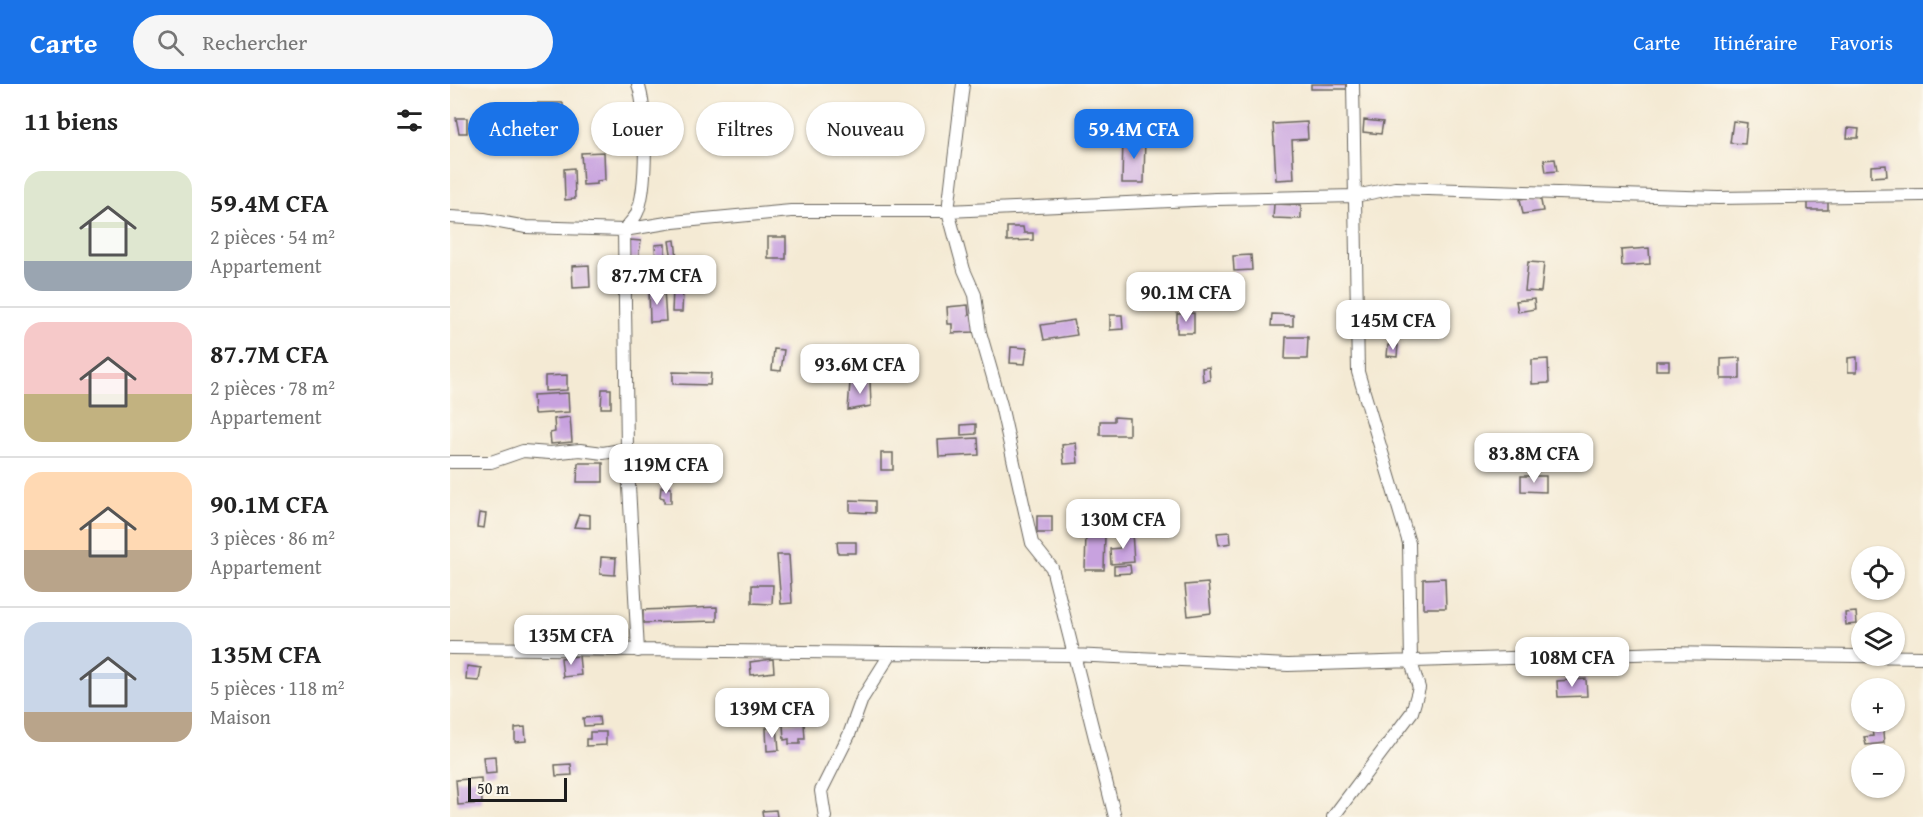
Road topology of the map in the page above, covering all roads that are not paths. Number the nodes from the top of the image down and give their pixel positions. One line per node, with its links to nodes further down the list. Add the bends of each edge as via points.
1 (638, 84): 8 (street, via 645,130 641,199)
2 (963, 84): 6 (street)
3 (1353, 84): 5 (street)
4 (1923, 195): 5 (street, via 1718,198 1395,188)
5 (1355, 196): 6 (street); 16 (street, via 1358,372 1409,543)
6 (948, 211): 8 (street, via 791,211); 14 (street, via 975,295 980,332 1032,543 1052,568)
7 (450, 217): 8 (street, via 526,227)
8 (624, 230): 9 (street)
9 (627, 449): 10 (street, via 603,453 523,451 491,462); 12 (street)
10 (450, 462)
11 (450, 648): 12 (street)
12 (638, 651): 13 (street)
13 (891, 653): 14 (street); 17 (street, via 862,699 821,791)
14 (1072, 655): 16 (street, via 1288,665); 18 (street)
15 (1923, 657): 16 (street, via 1665,653)
16 (1411, 662): 19 (street, via 1419,688 1412,712)
17 (825, 817)
18 (1115, 817)
19 (1333, 817)

